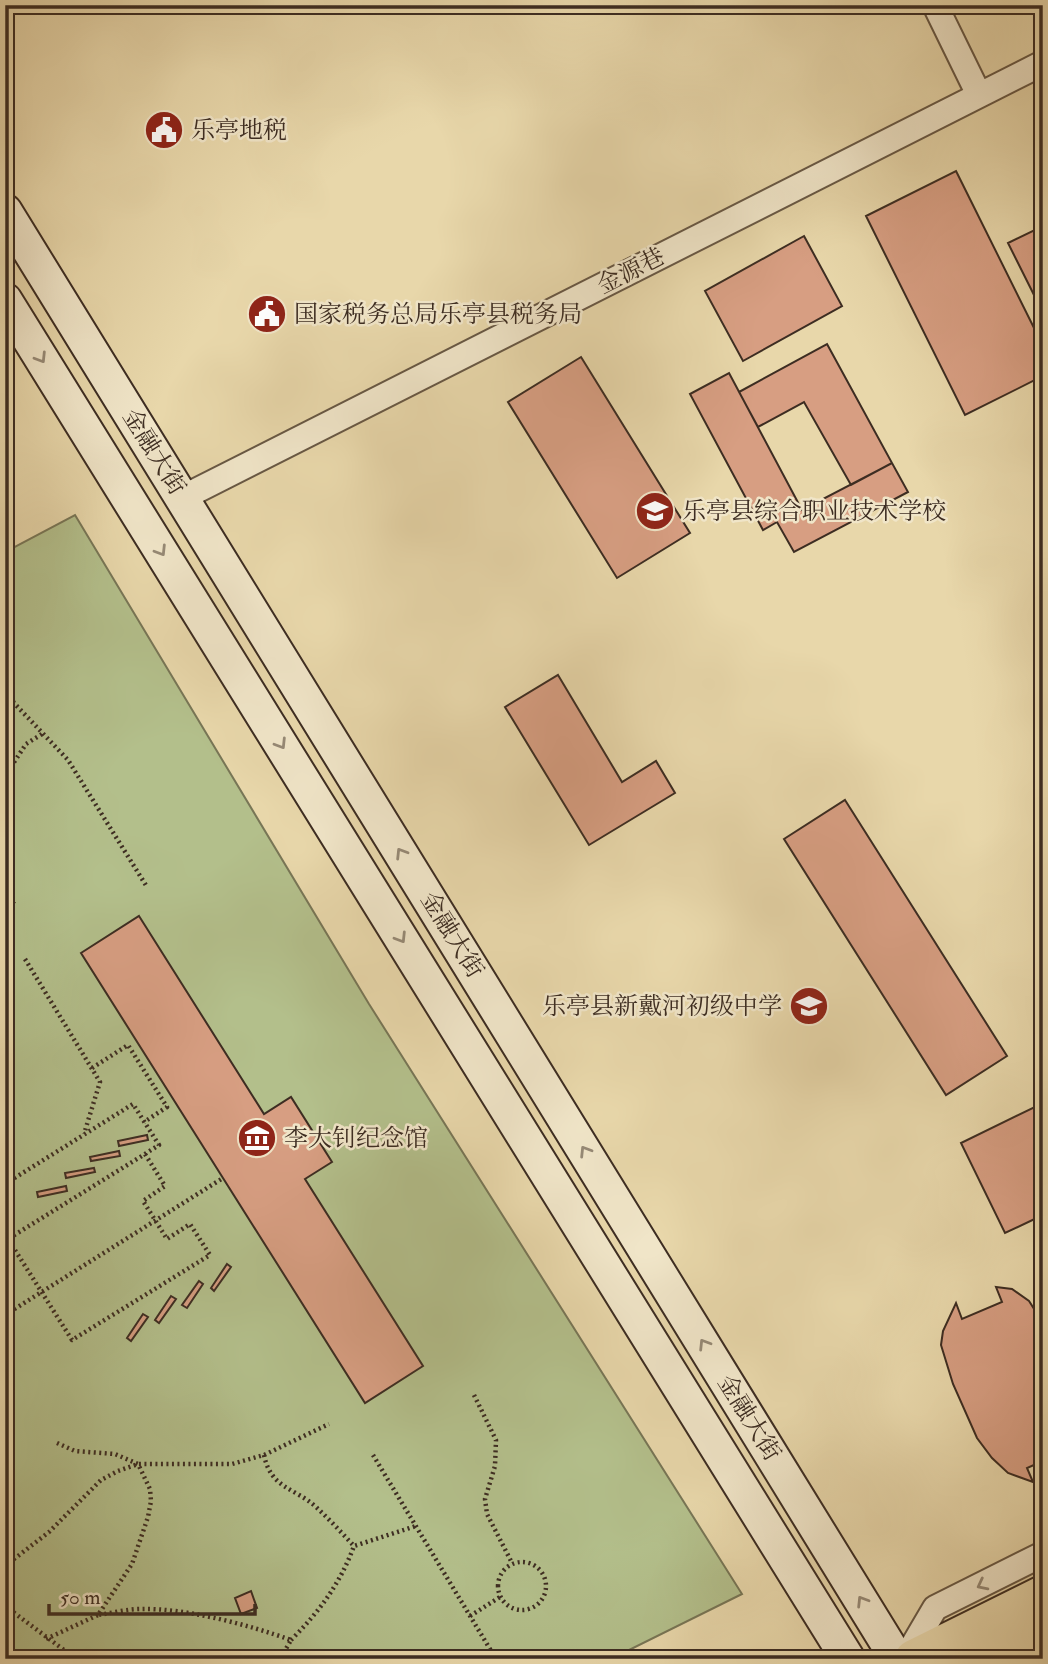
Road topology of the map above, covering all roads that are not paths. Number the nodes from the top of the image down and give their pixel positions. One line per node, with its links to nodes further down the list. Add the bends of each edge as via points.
1 (935, 5): 3 (street)
2 (1043, 63): 3 (street, 金源巷)
3 (979, 95): 6 (street, 金源巷)
4 (5, 211): 6 (main road, 金融大街)
5 (5, 300): 10 (main road, 金融大街, one-way to 10)
6 (182, 498): 11 (main road, 金融大街, one-way to 6)
7 (1043, 1554): 12 (street, one-way to 12, via 935,1608)
8 (1043, 1595): 13 (highway)
9 (1043, 1633): 14 (highway)
10 (848, 1659)
11 (897, 1659)
12 (905, 1659)
13 (914, 1659)
14 (991, 1659)

